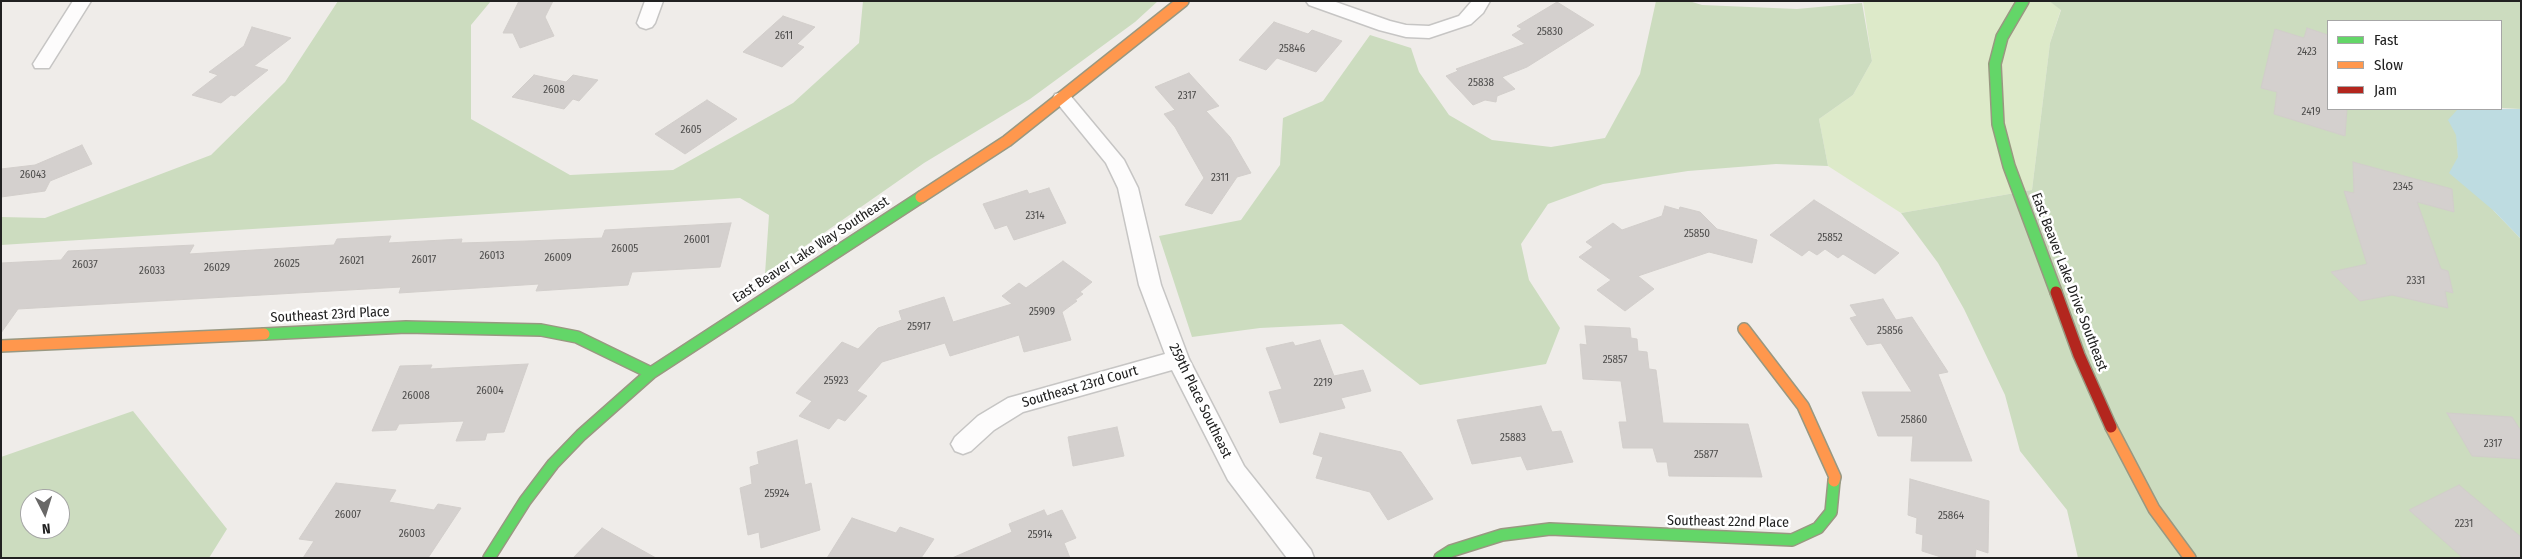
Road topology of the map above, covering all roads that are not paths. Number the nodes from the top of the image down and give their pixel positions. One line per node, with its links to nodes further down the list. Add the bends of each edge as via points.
1 (82, 1): 8 (street)
2 (654, 1): 7 (street)
3 (1183, 1): 9 (street, East Beaver Lake Way Southeast)
4 (1315, 1): 5 (street, via 1385,26 1429,32 1465,20)
5 (1481, 1)
6 (2023, 1): 18 (street, East Beaver Lake Drive Southeast, via 2002,37 1995,64 1998,124 2009,166 2079,355 2109,424 2154,509)
7 (646, 23)
8 (42, 64)
9 (1062, 98): 12 (street, 259th Place Southeast, via 1114,160 1128,188 1150,284); 13 (street, East Beaver Lake Way Southeast, via 1007,141)
10 (1744, 329): 17 (street, Southeast 22nd Place, via 1803,406 1835,477 1831,512 1818,528 1792,540 1550,529 1502,536 1451,551)
11 (1, 346): 13 (street, Southeast 23rd Place, via 406,327 541,330 577,337)
12 (1178, 359): 14 (street, Southeast 23rd Court, via 1016,405 986,423); 16 (street, 259th Place Southeast, via 1236,472)
13 (650, 373): 15 (street, East Beaver Lake Way Southeast, via 552,464)
14 (963, 444)
15 (489, 558)
16 (1302, 558)
17 (1440, 558)
18 (2190, 558)

